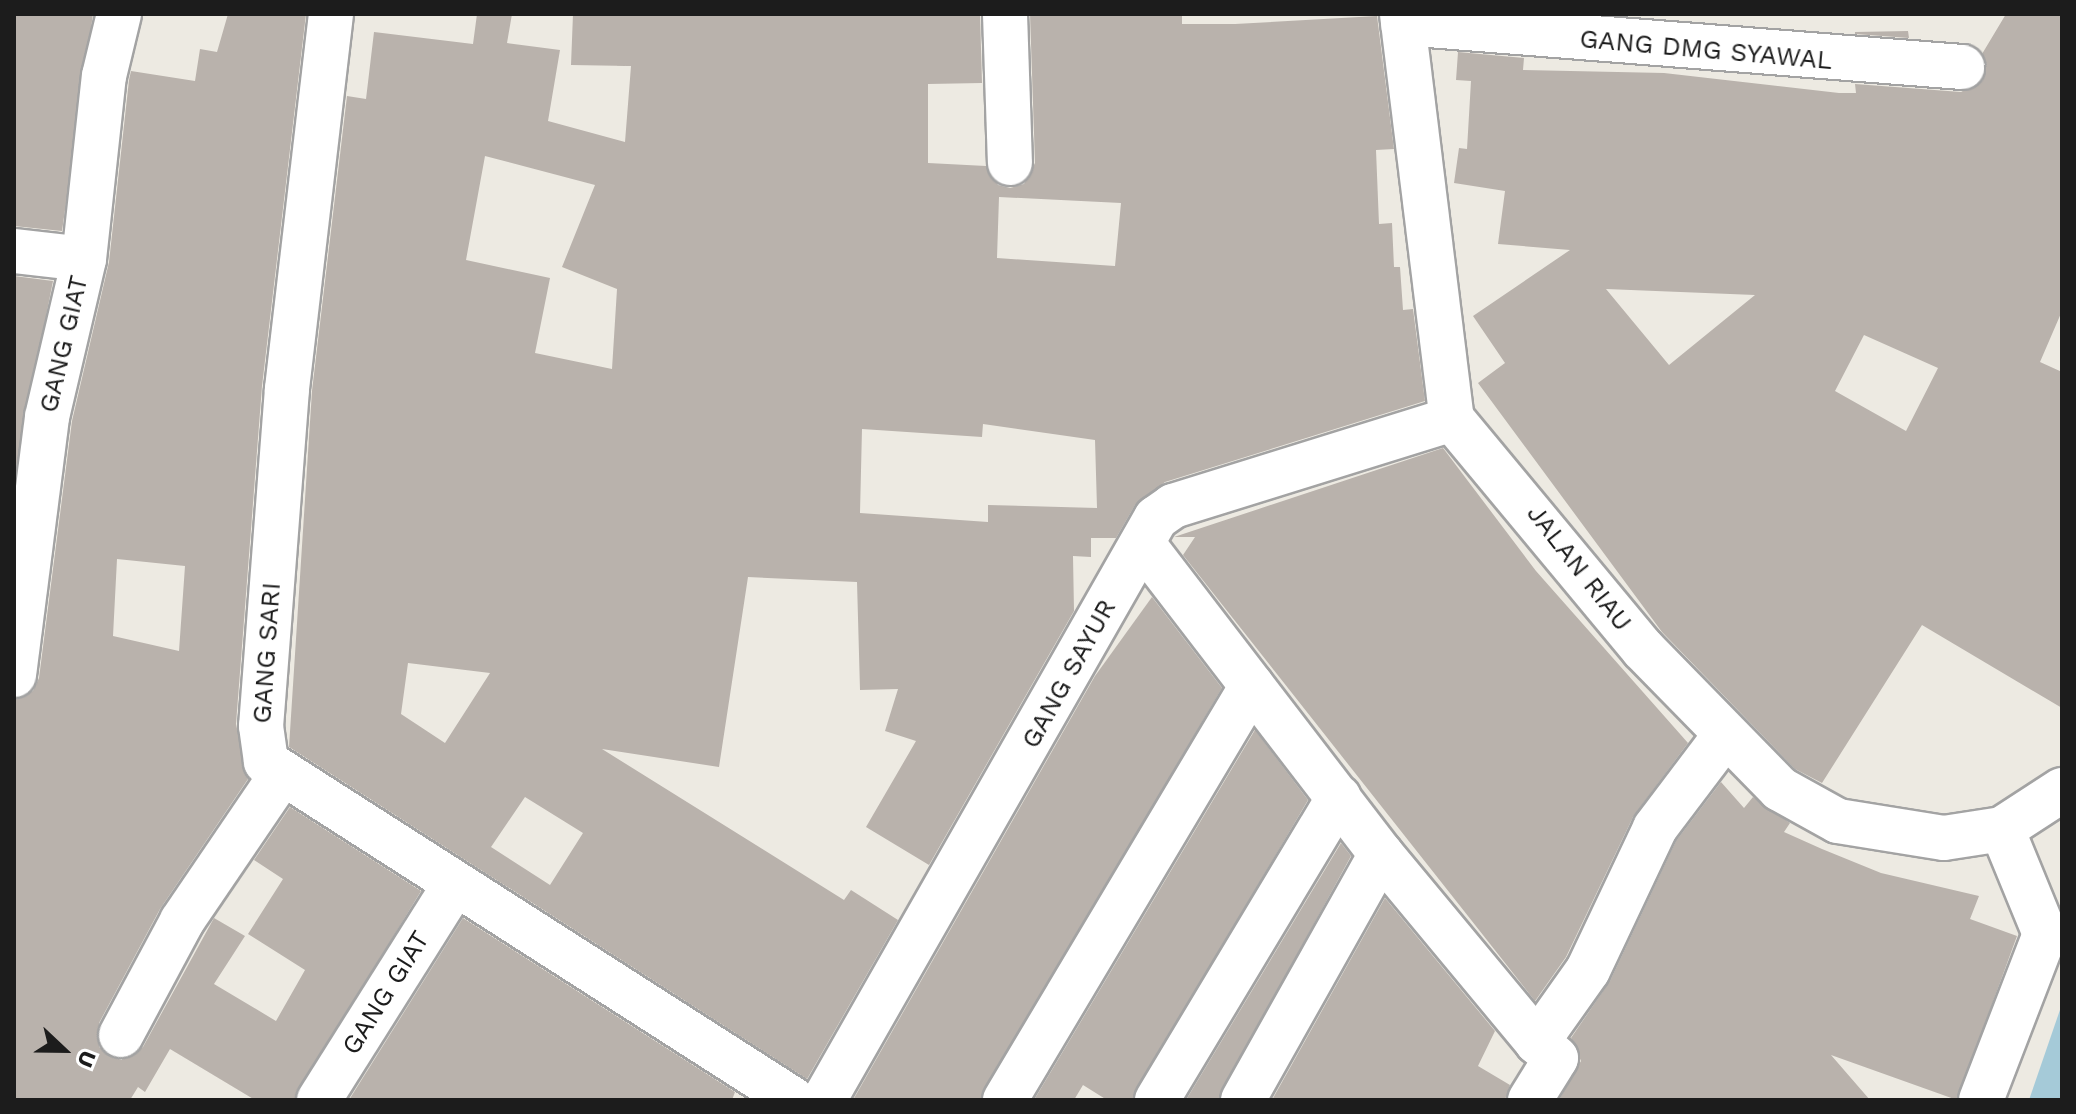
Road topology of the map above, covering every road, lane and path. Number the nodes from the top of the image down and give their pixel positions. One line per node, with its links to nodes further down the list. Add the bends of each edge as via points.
1 (119, 14): 8 (street, GANG GIAT, via 104,76)
2 (331, 14): 14 (street, GANG SARI, via 289,366 261,726 266,762)
3 (1005, 14): 6 (street)
4 (1402, 18): 5 (street, GANG DMG SYAWAL); 9 (street)
5 (1962, 67)
6 (1010, 163)
7 (14, 251): 8 (street)
8 (84, 259): 11 (street, GANG GIAT, via 47,417)
9 (1452, 419): 10 (street, GANG SAYUR, via 1173,506 1156,518); 13 (street, JALAN RIAU)
10 (1143, 544): 12 (street); 24 (street, GANG SAYUR)
11 (14, 675)
12 (1252, 686): 16 (street); 25 (street)
13 (1723, 738): 17 (street, JALAN RIAU, via 1780,789 1838,821 1944,838); 21 (street, via 1655,828 1588,970)
14 (280, 777): 19 (street); 20 (street, via 182,921)
15 (2062, 790): 17 (street, JALAN RIAU)
16 (1339, 797): 18 (street); 26 (street)
17 (2002, 829): 29 (street, via 2045,934)
18 (1381, 854): 21 (street); 27 (street)
19 (453, 887): 22 (street, GANG GIAT); 23 (street)
20 (121, 1035)
21 (1537, 1042): 28 (street, via 1556,1058)
22 (319, 1100)
23 (794, 1100)
24 (824, 1100)
25 (1005, 1100)
26 (1157, 1100)
27 (1243, 1100)
28 (1530, 1100)
29 (1981, 1100)

